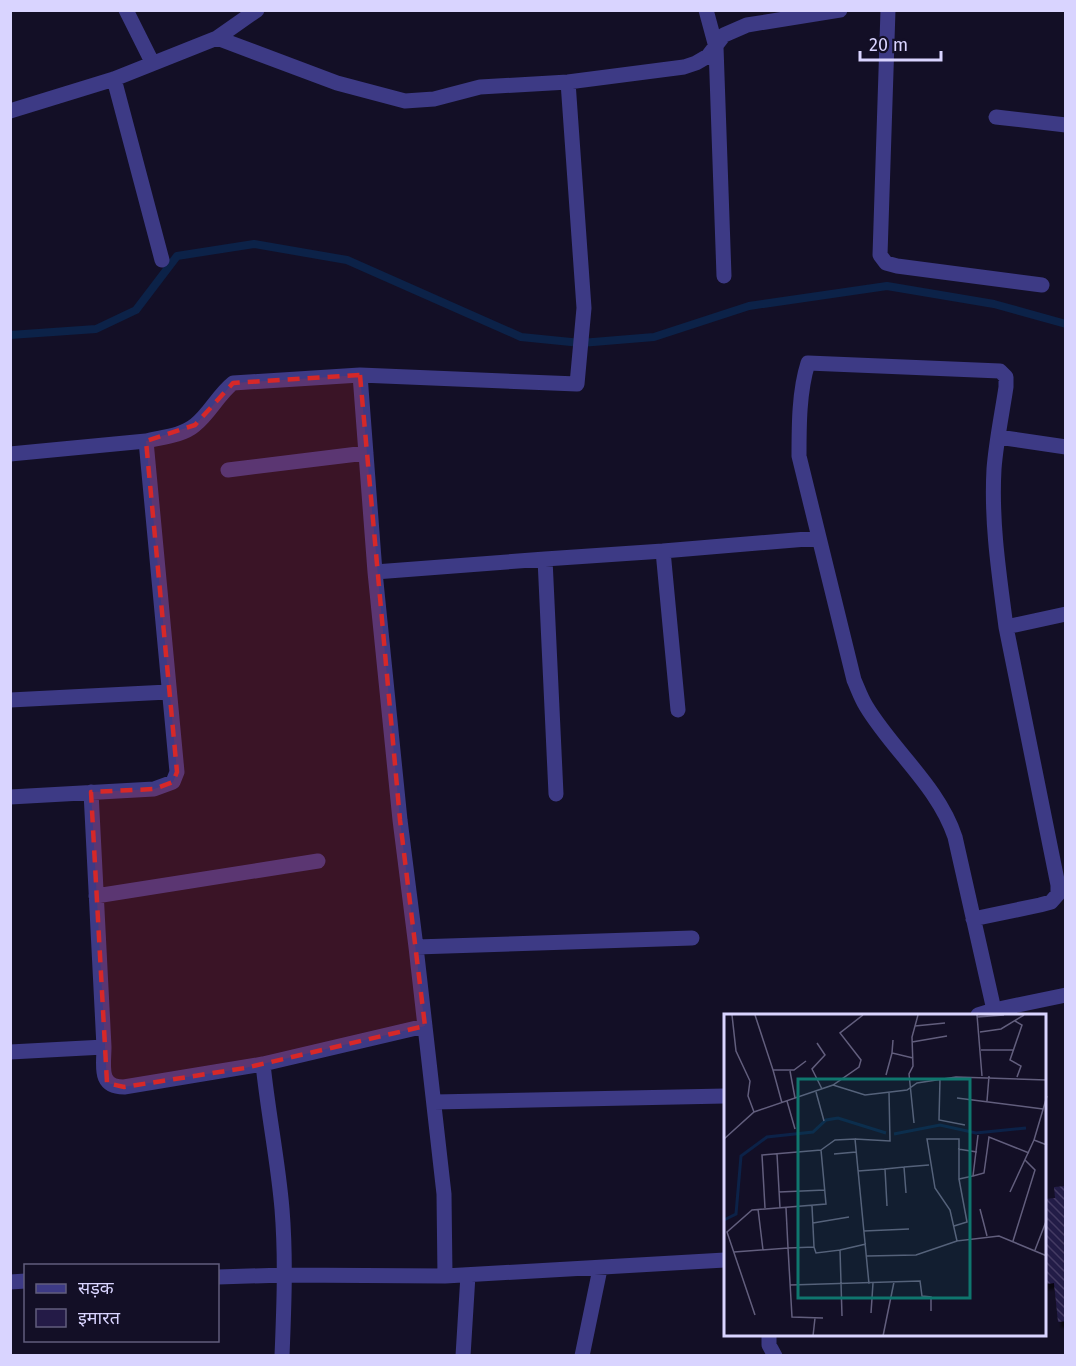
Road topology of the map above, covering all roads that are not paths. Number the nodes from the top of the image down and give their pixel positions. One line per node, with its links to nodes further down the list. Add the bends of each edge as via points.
1 (126, 10): 8 (street)
2 (257, 10): 6 (street)
3 (706, 10): 7 (street)
4 (840, 10): 7 (street, via 747,25 724,35)
5 (888, 10): 16 (street, via 880,255 886,263 897,266)
6 (217, 38): 8 (street); 10 (street, via 337,82 405,101 434,99 480,87)
7 (716, 47): 10 (street, via 708,56 684,66); 15 (street)
8 (152, 63): 9 (street)
9 (114, 80): 11 (street); 14 (street)
10 (568, 82): 17 (street, via 584,308 577,384)
11 (10, 111)
12 (996, 117): 13 (street)
13 (1065, 125)
14 (162, 260)
15 (724, 276)
16 (1042, 285)
17 (360, 375): 19 (street, via 232,383 195,425 182,433); 21 (street)
18 (999, 437): 20 (street); 24 (street, via 1006,387 1006,377 1000,371 808,363 799,456); 29 (street, via 993,503)
19 (146, 441): 22 (street); 30 (street)
20 (1065, 447)
21 (366, 453): 23 (street); 27 (street)
22 (10, 454)
23 (228, 470)
24 (819, 538): 25 (street); 38 (street, via 854,680 877,723 949,817)
25 (663, 551): 26 (street); 32 (street)
26 (545, 559): 27 (street); 34 (street)
27 (375, 572): 40 (street)
28 (1065, 614): 29 (street)
29 (1006, 627): 38 (street, via 1058,894 1051,902)
30 (168, 692): 31 (street); 33 (street, via 177,772 173,782 154,789)
31 (10, 700)
32 (678, 710)
33 (91, 792): 35 (street); 37 (street)
34 (556, 794)
35 (10, 797)
36 (318, 861): 37 (street)
37 (96, 896): 45 (street)
38 (973, 919): 42 (street)
39 (692, 938): 40 (street)
40 (416, 947): 44 (street)
41 (1065, 995): 42 (street)
42 (994, 1010): 43 (street)
43 (981, 1014)
44 (425, 1026): 47 (street); 49 (street)
45 (104, 1047): 46 (street); 47 (street, via 105,1076 113,1087)
46 (10, 1052)
47 (263, 1064): 52 (street, via 279,1176)
48 (724, 1096): 49 (street)
49 (434, 1102): 55 (street, via 444,1194)
50 (724, 1260): 51 (street)
51 (600, 1269): 53 (street); 59 (street)
52 (285, 1275): 54 (street); 55 (street); 57 (street)
53 (468, 1275): 55 (street); 58 (street)
54 (219, 1276)
55 (445, 1276)
56 (769, 1336): 60 (street)
57 (282, 1356)
58 (463, 1356)
59 (582, 1356)
60 (775, 1356)

